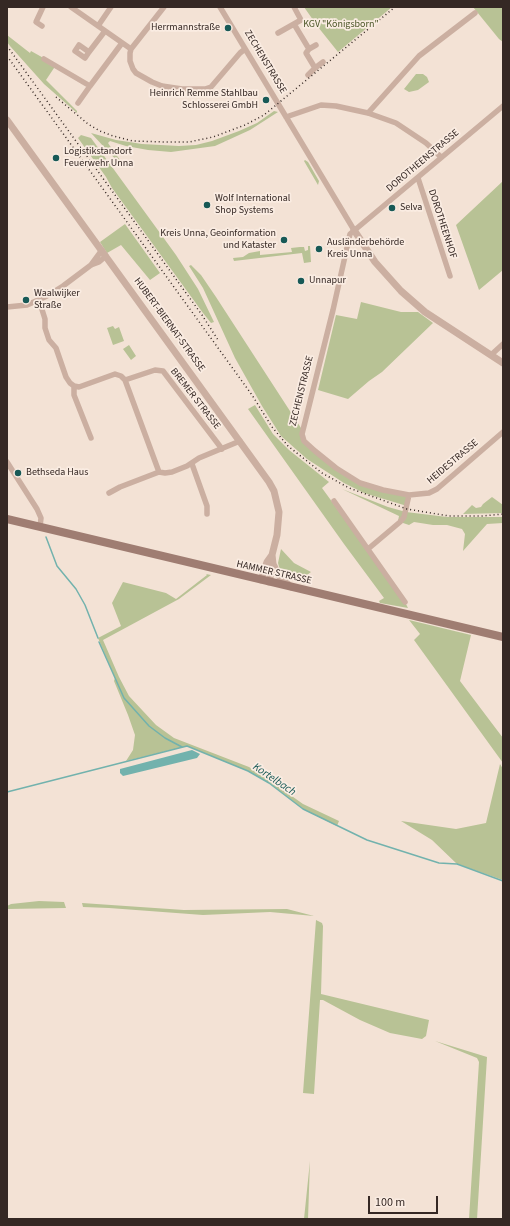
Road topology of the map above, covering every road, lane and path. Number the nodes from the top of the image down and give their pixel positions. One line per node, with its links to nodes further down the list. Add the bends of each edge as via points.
1 (43, 7): 9 (street, via 36,22)
2 (71, 7): 10 (street)
3 (111, 7): 10 (street)
4 (164, 7): 15 (street)
5 (220, 7): 16 (street, ZECHENSTRASSE)
6 (294, 7): 8 (street, via 301,20)
7 (475, 13): 26 (street, via 419,56)
8 (294, 24): 12 (street); 17 (street)
9 (42, 26)
10 (98, 26): 11 (street)
11 (105, 31): 13 (street); 18 (street)
12 (278, 33)
13 (122, 43): 15 (street); 23 (street)
14 (316, 45): 17 (street)
15 (131, 49): 16 (street, via 131,66 136,73 162,86 205,89 211,87)
16 (245, 49): 27 (street, ZECHENSTRASSE)
17 (309, 49): 21 (street, via 306,53)
18 (89, 52)
19 (44, 59): 23 (street)
20 (323, 62): 21 (street)
21 (315, 68): 22 (street)
22 (308, 75)
23 (90, 86): 24 (street)
24 (78, 103)
25 (503, 106): 29 (street, DOROTHEENSTRASSE)
26 (368, 113): 27 (street, via 321,105); 29 (street, via 396,123 426,142)
27 (286, 117): 31 (street, ZECHENSTRASSE)
28 (7, 120): 32 (street, HUBERT-BIERNAT-STRASSE)
29 (441, 157): 30 (street, DOROTHEENSTRASSE)
30 (418, 178): 31 (street, DOROTHEENSTRASSE); 33 (street, DOROTHEENHOF)
31 (354, 230): 37 (street, ZECHENSTRASSE, via 375,262 401,292 425,312); 49 (street, ZECHENSTRASSE, via 350,234 302,434 304,441 336,468 360,482)
32 (104, 253): 34 (street, via 99,262 90,265 64,286); 43 (street, HUBERT-BIERNAT-STRASSE)
33 (450, 276)
34 (39, 300): 35 (street, via 23,306); 40 (street, via 46,319 45,328 49,340 56,348 68,380)
35 (7, 307)
36 (503, 344): 37 (street)
37 (491, 355): 38 (street, ZECHENSTRASSE)
38 (503, 363)
39 (125, 380): 40 (street, via 115,374 79,387); 44 (street, BREMER STRASSE, via 155,370 163,371); 47 (street)
40 (74, 386): 42 (street, via 74,395)
41 (503, 432): 49 (street, HEIDESTRASSE, via 437,489 429,493)
42 (91, 438)
43 (240, 441): 44 (street); 55 (street, HUBERT-BIERNAT-STRASSE, via 269,482 277,501 278,522)
44 (222, 449): 46 (street, via 199,458)
45 (7, 462): 53 (street, via 37,509 41,518)
46 (192, 464): 47 (street, via 172,472); 51 (street, via 207,506)
47 (159, 472): 48 (street)
48 (109, 493)
49 (409, 495): 54 (street, via 404,517)
50 (334, 501): 54 (street)
51 (207, 514)
52 (7, 520): 53 (main road, HAMMER STRASSE)
53 (40, 527): 57 (main road, HAMMER STRASSE)
54 (368, 549): 59 (street)
55 (272, 555): 56 (street, HUBERT-BIERNAT-STRASSE); 57 (street, HUBERT-BIERNAT-STRASSE, via 267,562)
56 (273, 564): 57 (street, HUBERT-BIERNAT-STRASSE); 58 (street, via 279,576)
57 (265, 581): 58 (main road, HAMMER STRASSE)
58 (292, 587): 60 (main road, HAMMER STRASSE)
59 (405, 602)
60 (503, 637)

